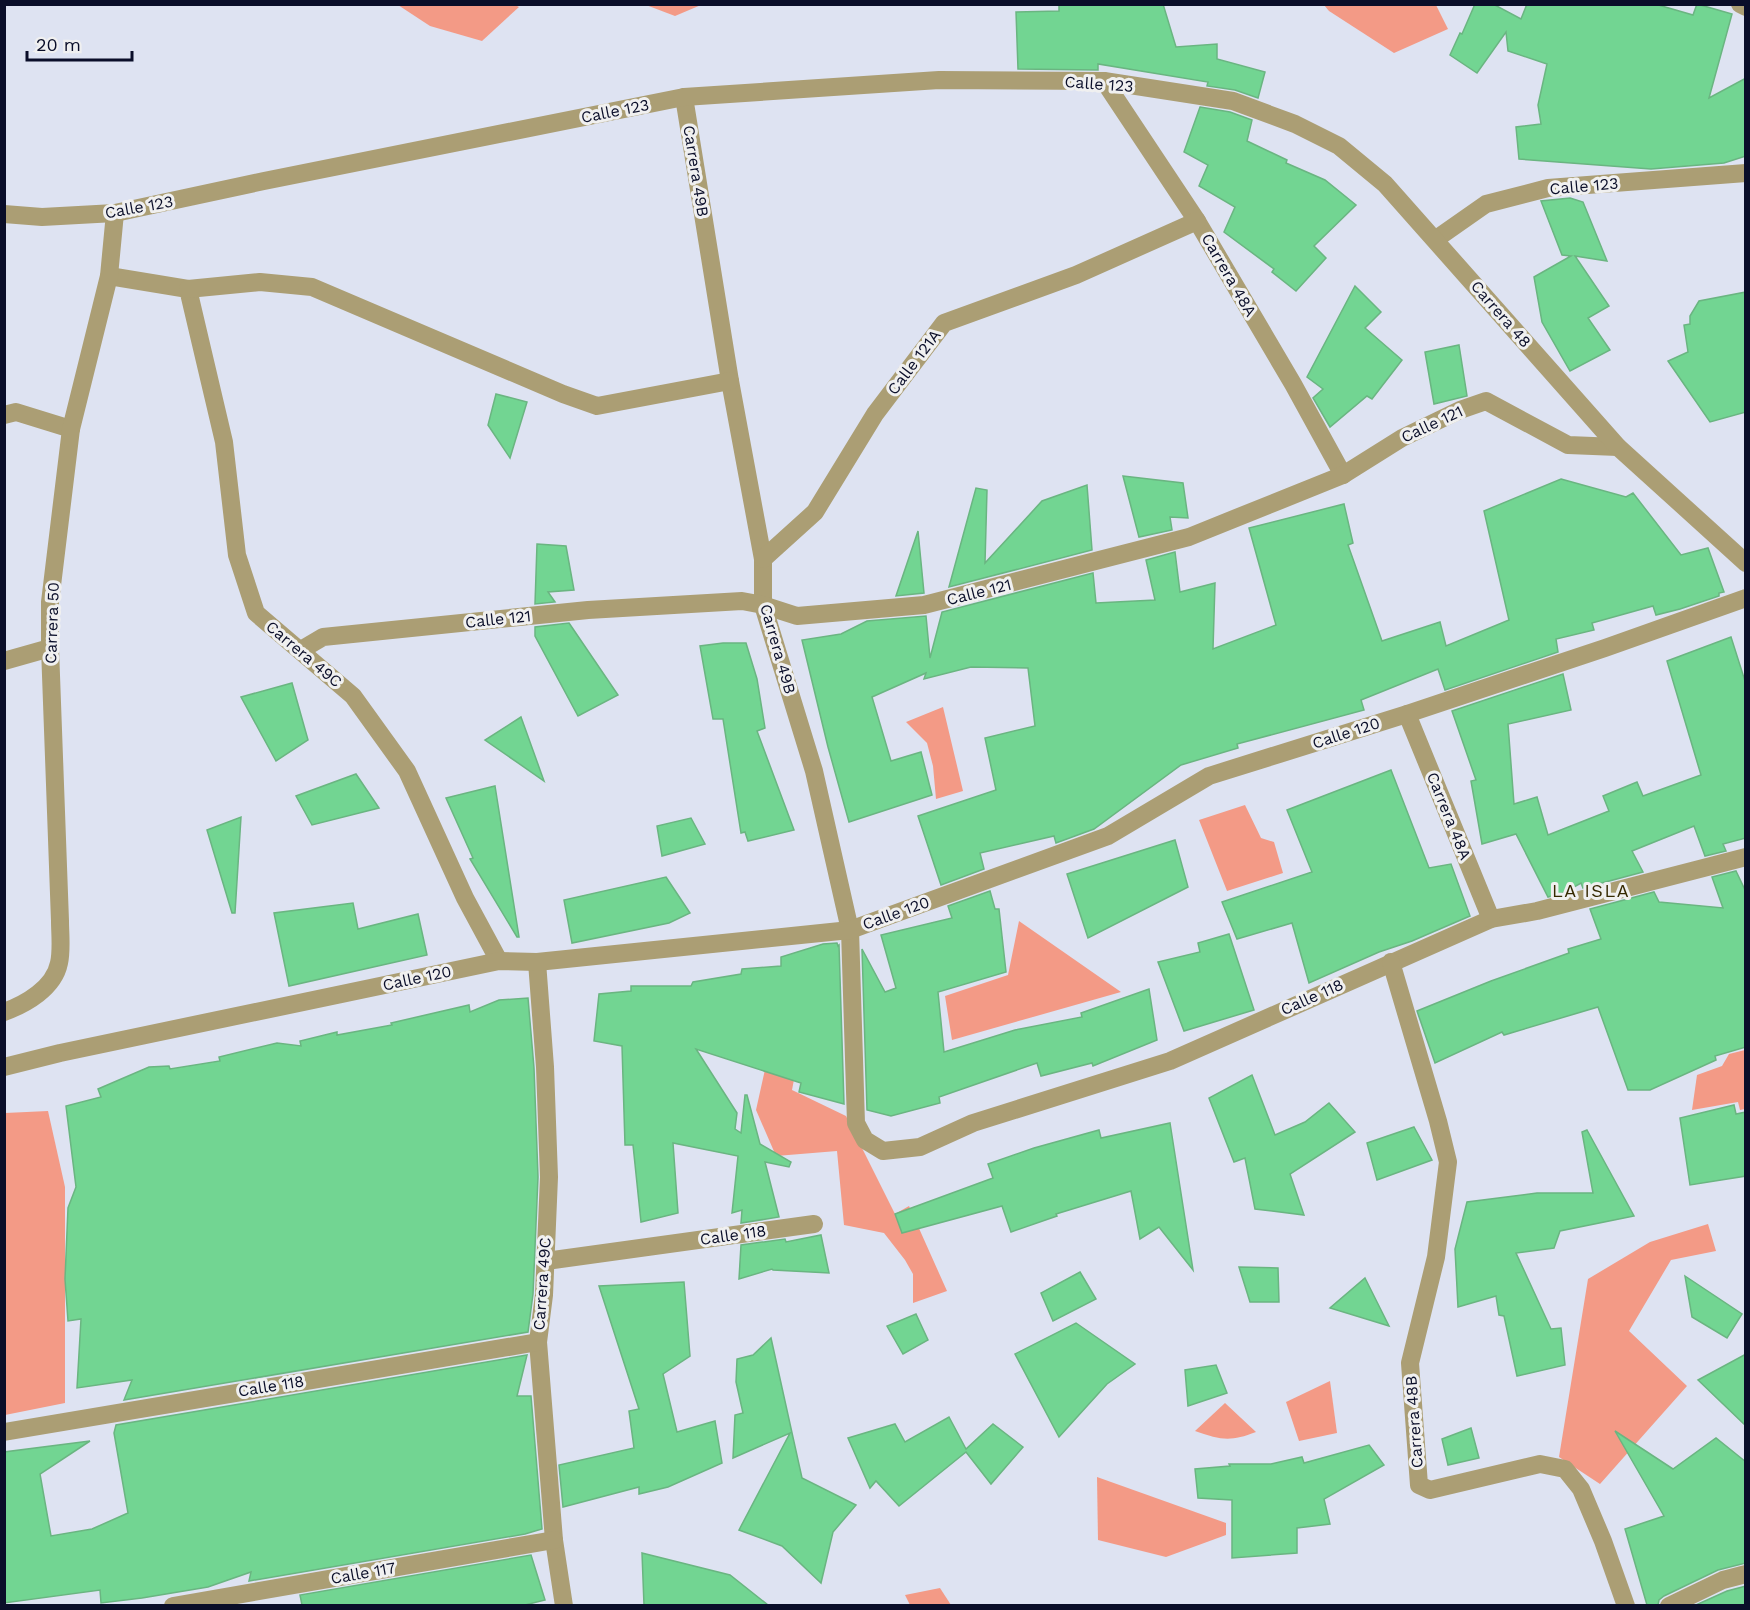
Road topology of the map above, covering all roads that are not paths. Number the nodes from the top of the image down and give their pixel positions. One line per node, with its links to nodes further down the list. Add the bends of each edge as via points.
1 (1104, 81): 2 (street, Calle 123, via 939,80); 3 (street, Calle 123); 7 (street, Carrera 48A)
2 (684, 97): 5 (street, Calle 123); 11 (street, Carrera 49B)
3 (1233, 101): 8 (street, Carrera 48, via 1295,124 1339,146 1385,184)
4 (1746, 173): 8 (street, Calle 123, via 1548,188 1486,204)
5 (115, 213): 6 (street, Calle 123, via 42,217); 9 (street, Carrera 50)
6 (4, 214)
7 (1197, 221): 15 (street, Carrera 48A); 16 (street, Calle 121A, via 1076,275 944,323 875,414 814,512)
8 (1436, 239): 14 (street, Carrera 48)
9 (109, 276): 10 (street); 13 (street, Carrera 50)
10 (188, 289): 11 (street, via 260,282 312,287 597,406); 21 (street, Carrera 49C, via 224,442 237,555 245,583 256,613)
11 (730, 381): 16 (street, Carrera 49B)
12 (4, 415): 13 (street, via 16,412)
13 (71, 429): 20 (street, Carrera 50, via 50,602)
14 (1618, 447): 15 (street, Calle 121, via 1568,445 1486,401 1402,438); 17 (street, Carrera 48)
15 (1343, 476): 19 (street, Calle 121, via 1189,537 924,605 797,616)
16 (763, 559): 19 (street, Carrera 49B)
17 (1746, 563)
18 (1746, 598): 23 (street, Calle 120)
19 (763, 605): 21 (street, Calle 121, via 742,601 588,610 323,637); 26 (street, Carrera 49B, via 814,771)
20 (50, 648): 22 (street); 30 (street, Carrera 50, via 59,964 47,986)
21 (301, 650): 27 (street, Carrera 49C, via 352,696 406,771)
22 (4, 661)
23 (1407, 714): 25 (street, Carrera 48A); 26 (street, Calle 120, via 1209,776 1108,836)
24 (1746, 856): 25 (street, Calle 118)
25 (1491, 919): 29 (street, Calle 118)
26 (850, 930): 28 (street, Calle 120); 32 (street, Carrera 49B, via 856,1123 866,1140)
27 (499, 961): 28 (street, Calle 120); 31 (street, Calle 120)
28 (537, 962): 34 (street, Carrera 49C, via 548,1155)
29 (1391, 962): 32 (street, Calle 118, via 1170,1061 973,1122 920,1147); 41 (street, Carrera 48B, via 1448,1162 1436,1257 1410,1364 1419,1485 1430,1490 1540,1464 1565,1469 1581,1489)
30 (4, 1012)
31 (4, 1067)
32 (883, 1151)
33 (814, 1224): 34 (street, Calle 118)
34 (546, 1261): 35 (street, Carrera 49C)
35 (538, 1342): 36 (street, Calle 118); 37 (street, Carrera 49C)
36 (4, 1432)
37 (554, 1540): 39 (street, Calle 117); 40 (street, Carrera 49C)
38 (1746, 1574): 42 (street, via 1723,1580)
39 (172, 1605)
40 (564, 1605)
41 (1626, 1605)
42 (1669, 1605)

